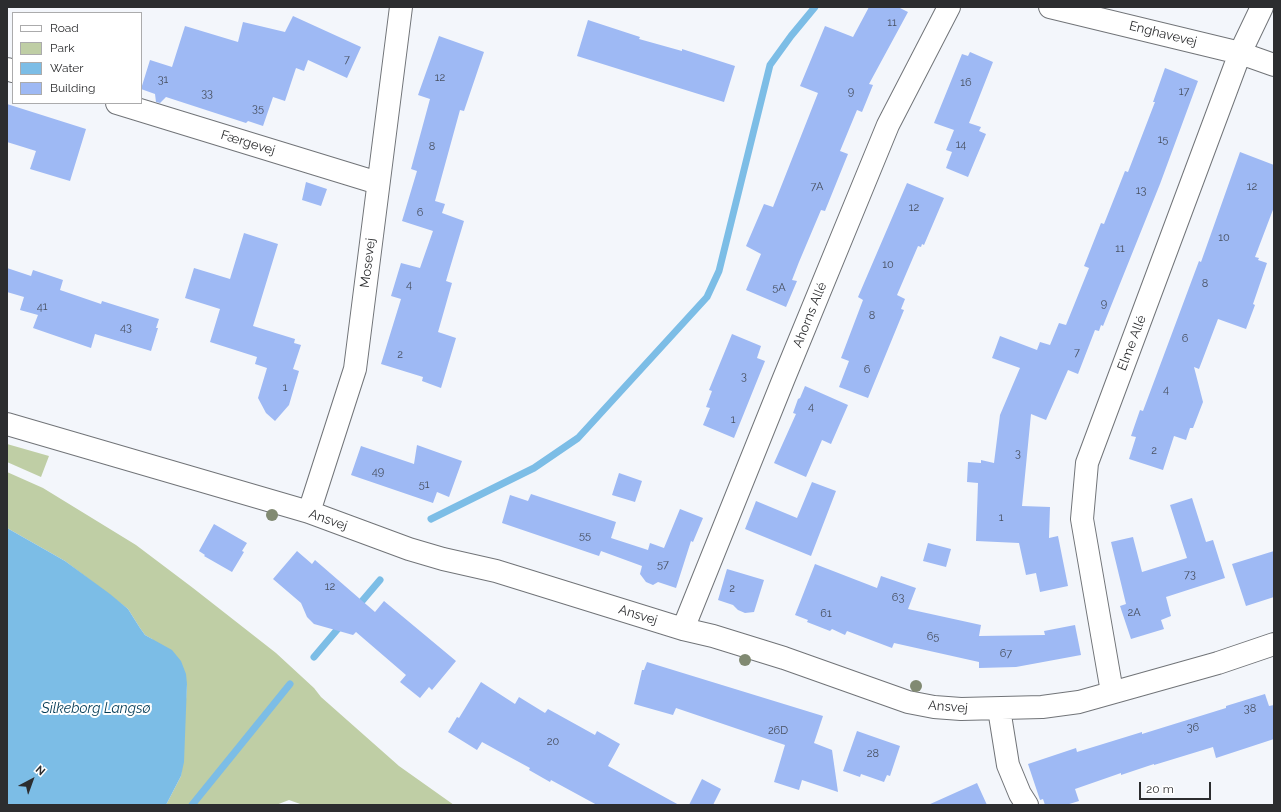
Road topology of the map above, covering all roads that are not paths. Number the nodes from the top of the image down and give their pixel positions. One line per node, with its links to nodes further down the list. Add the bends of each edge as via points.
1 (401, 7): 8 (street, Mosevej)
2 (949, 7): 11 (street, Ahorns Allé, via 888,125)
3 (1050, 7): 5 (street, Enghavevej)
4 (1262, 7): 5 (street, Elme Allé)
5 (1240, 53): 6 (street, Enghavevej); 13 (street, Elme Allé, via 1087,463 1082,520)
6 (1274, 65)
7 (120, 104): 8 (street, Færgevej)
8 (378, 183): 10 (street, Mosevej, via 355,369)
9 (7, 424): 10 (street, Ansvej)
10 (309, 512): 11 (street, Ansvej, via 409,549 496,571)
11 (683, 629): 14 (street, Ansvej, via 784,658 908,702 961,709)
12 (1274, 644): 13 (street, Ansvej, via 1218,663)
13 (1112, 692): 14 (street, Ansvej, via 1079,702 1042,707)
14 (999, 708): 15 (street, via 1008,765)
15 (1027, 805)

